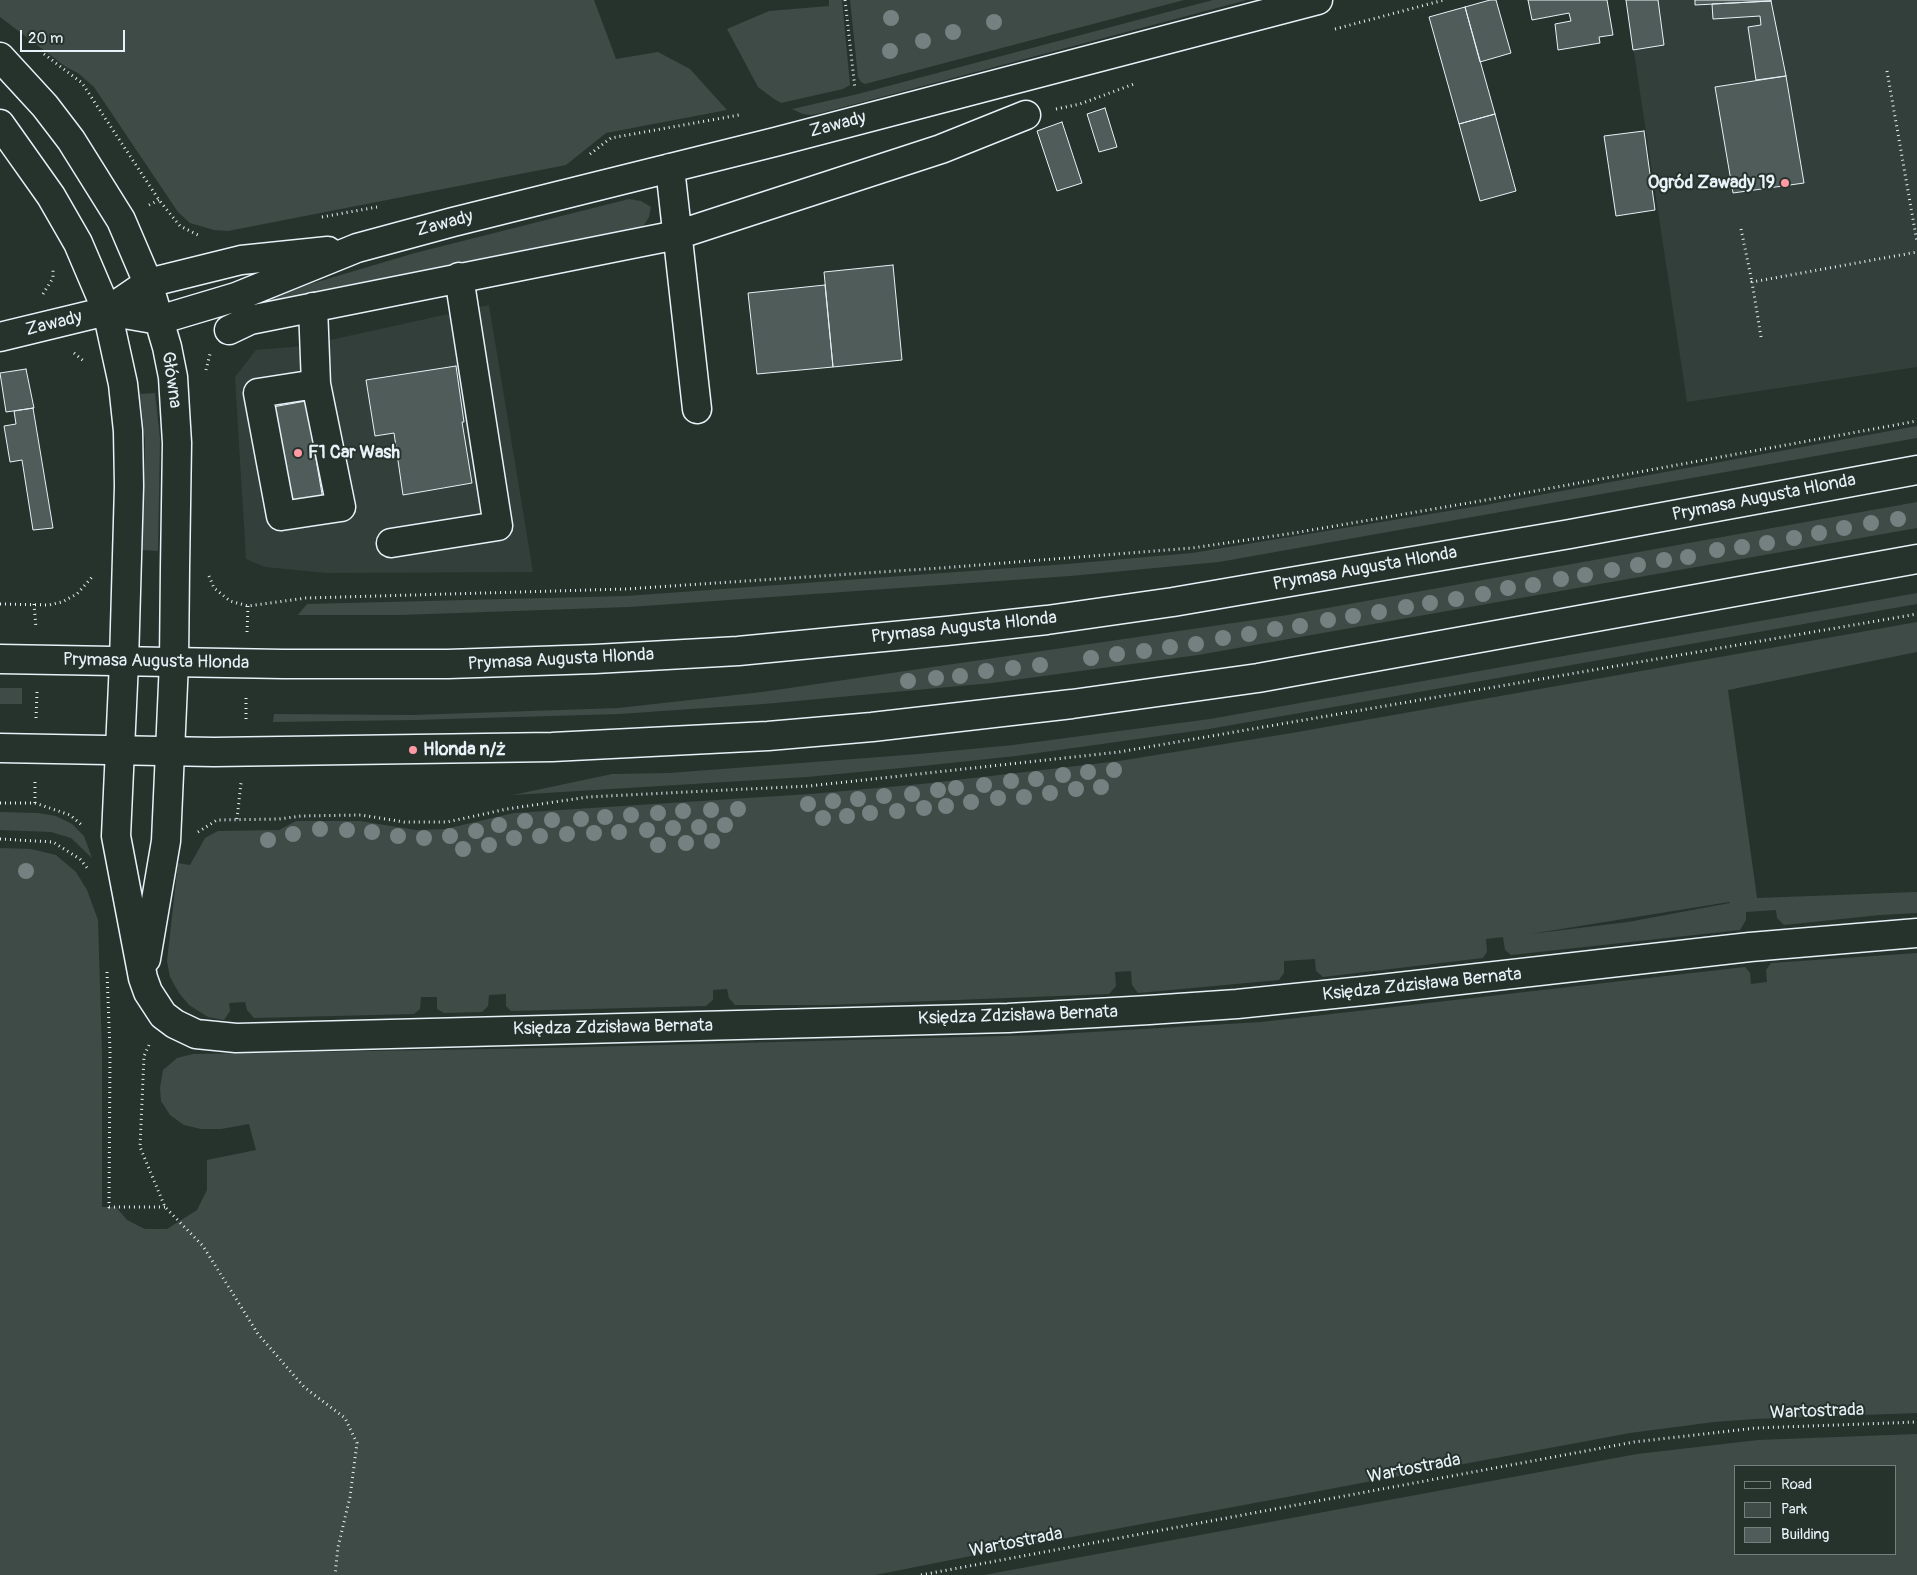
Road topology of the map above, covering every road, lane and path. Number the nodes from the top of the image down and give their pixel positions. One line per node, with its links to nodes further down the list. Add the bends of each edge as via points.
1 (846, 0): 8 (path)
2 (1318, 0): 11 (street, Zawady)
3 (1444, 0): 4 (path)
4 (1433, 3)
5 (38, 50): 12 (path, via 82,83)
6 (0, 57): 21 (street, Główna, via 72,140 121,220)
7 (1887, 71): 15 (path)
8 (855, 89)
9 (1026, 115): 14 (street, via 941,149)
10 (0, 124): 23 (street, via 67,223)
11 (670, 168): 14 (street); 16 (street, Zawady)
12 (159, 200)
13 (1741, 229): 20 (path)
14 (677, 235): 19 (street); 32 (street)
15 (1917, 242)
16 (357, 248): 21 (street, Zawady, via 241,260); 24 (street, Zawady)
17 (1917, 252): 20 (path)
18 (53, 263): 26 (path, via 53,278 43,294 21,309)
19 (459, 277): 22 (street); 35 (street, via 498,526)
20 (1752, 282): 28 (path)
21 (148, 283): 23 (street, Zawady); 25 (street, Główna)
22 (313, 307): 24 (street); 31 (street)
23 (107, 311): 25 (street, Zawady); 26 (street, Zawady); 45 (street, via 123,384 128,431)
24 (238, 316): 25 (street, Zawady)
25 (159, 320): 46 (street, Główna, via 173,377 175,404)
26 (26, 331): 27 (street, Zawady)
27 (0, 337)
28 (1761, 337)
29 (70, 350): 30 (path)
30 (91, 368)
31 (316, 384): 31 (street, via 258,393 281,516 341,507)
32 (697, 409)
33 (1917, 421): 41 (path, via 1477,502 1192,548 626,589 306,598)
34 (1917, 470): 47 (street, Prymasa Augusta Hlonda, via 1570,534 1173,602 1047,620 738,651 595,659 448,664)
35 (391, 543)
36 (1917, 560): 51 (street, via 1276,675 872,727 552,748)
37 (205, 569): 41 (path, via 214,588 230,601)
38 (96, 572): 40 (path, via 77,594 62,602)
39 (0, 604): 40 (path)
40 (34, 604): 44 (path)
41 (248, 606): 47 (path)
42 (1917, 614): 55 (path, via 1119,752 809,786 588,798 508,809 447,822 404,822 361,815)
43 (0, 659): 44 (street, Prymasa Augusta Hlonda)
44 (38, 660): 45 (street, Prymasa Augusta Hlonda); 49 (path)
45 (124, 662): 46 (street, Prymasa Augusta Hlonda); 50 (street, Księdza Zdzisława Bernata)
46 (174, 662): 47 (street, Prymasa Augusta Hlonda); 52 (street, Główna)
47 (246, 664): 51 (path)
48 (0, 748): 49 (street)
49 (36, 748): 50 (street); 54 (path)
50 (121, 751): 52 (street); 56 (street, Księdza Zdzisława Bernata)
51 (245, 751): 52 (street); 55 (path)
52 (169, 752): 58 (street, Główna)
53 (0, 803): 54 (path)
54 (35, 803): 56 (path, via 70,815 92,833)
55 (237, 819): 58 (path, via 217,820 200,830 191,844)
56 (116, 836): 62 (street, Księdza Zdzisława Bernata)
57 (0, 839): 59 (path, via 53,842 80,858)
58 (166, 841): 62 (street, Główna)
59 (92, 874)
60 (1917, 933): 63 (street, Księdza Zdzisława Bernata, via 1750,947 1237,1004 1008,1018 236,1038 196,1034)
61 (107, 965): 64 (path, via 109,1207)
62 (143, 978): 63 (street, Księdza Zdzisława Bernata)
63 (163, 1015): 64 (path, via 144,1056 140,1147)
64 (165, 1207): 66 (path, via 203,1246 258,1334 304,1386 345,1418 357,1443)
65 (1917, 1422): 67 (path, Wartostrada, via 1756,1428 1634,1442)
66 (336, 1575)
67 (921, 1575)

